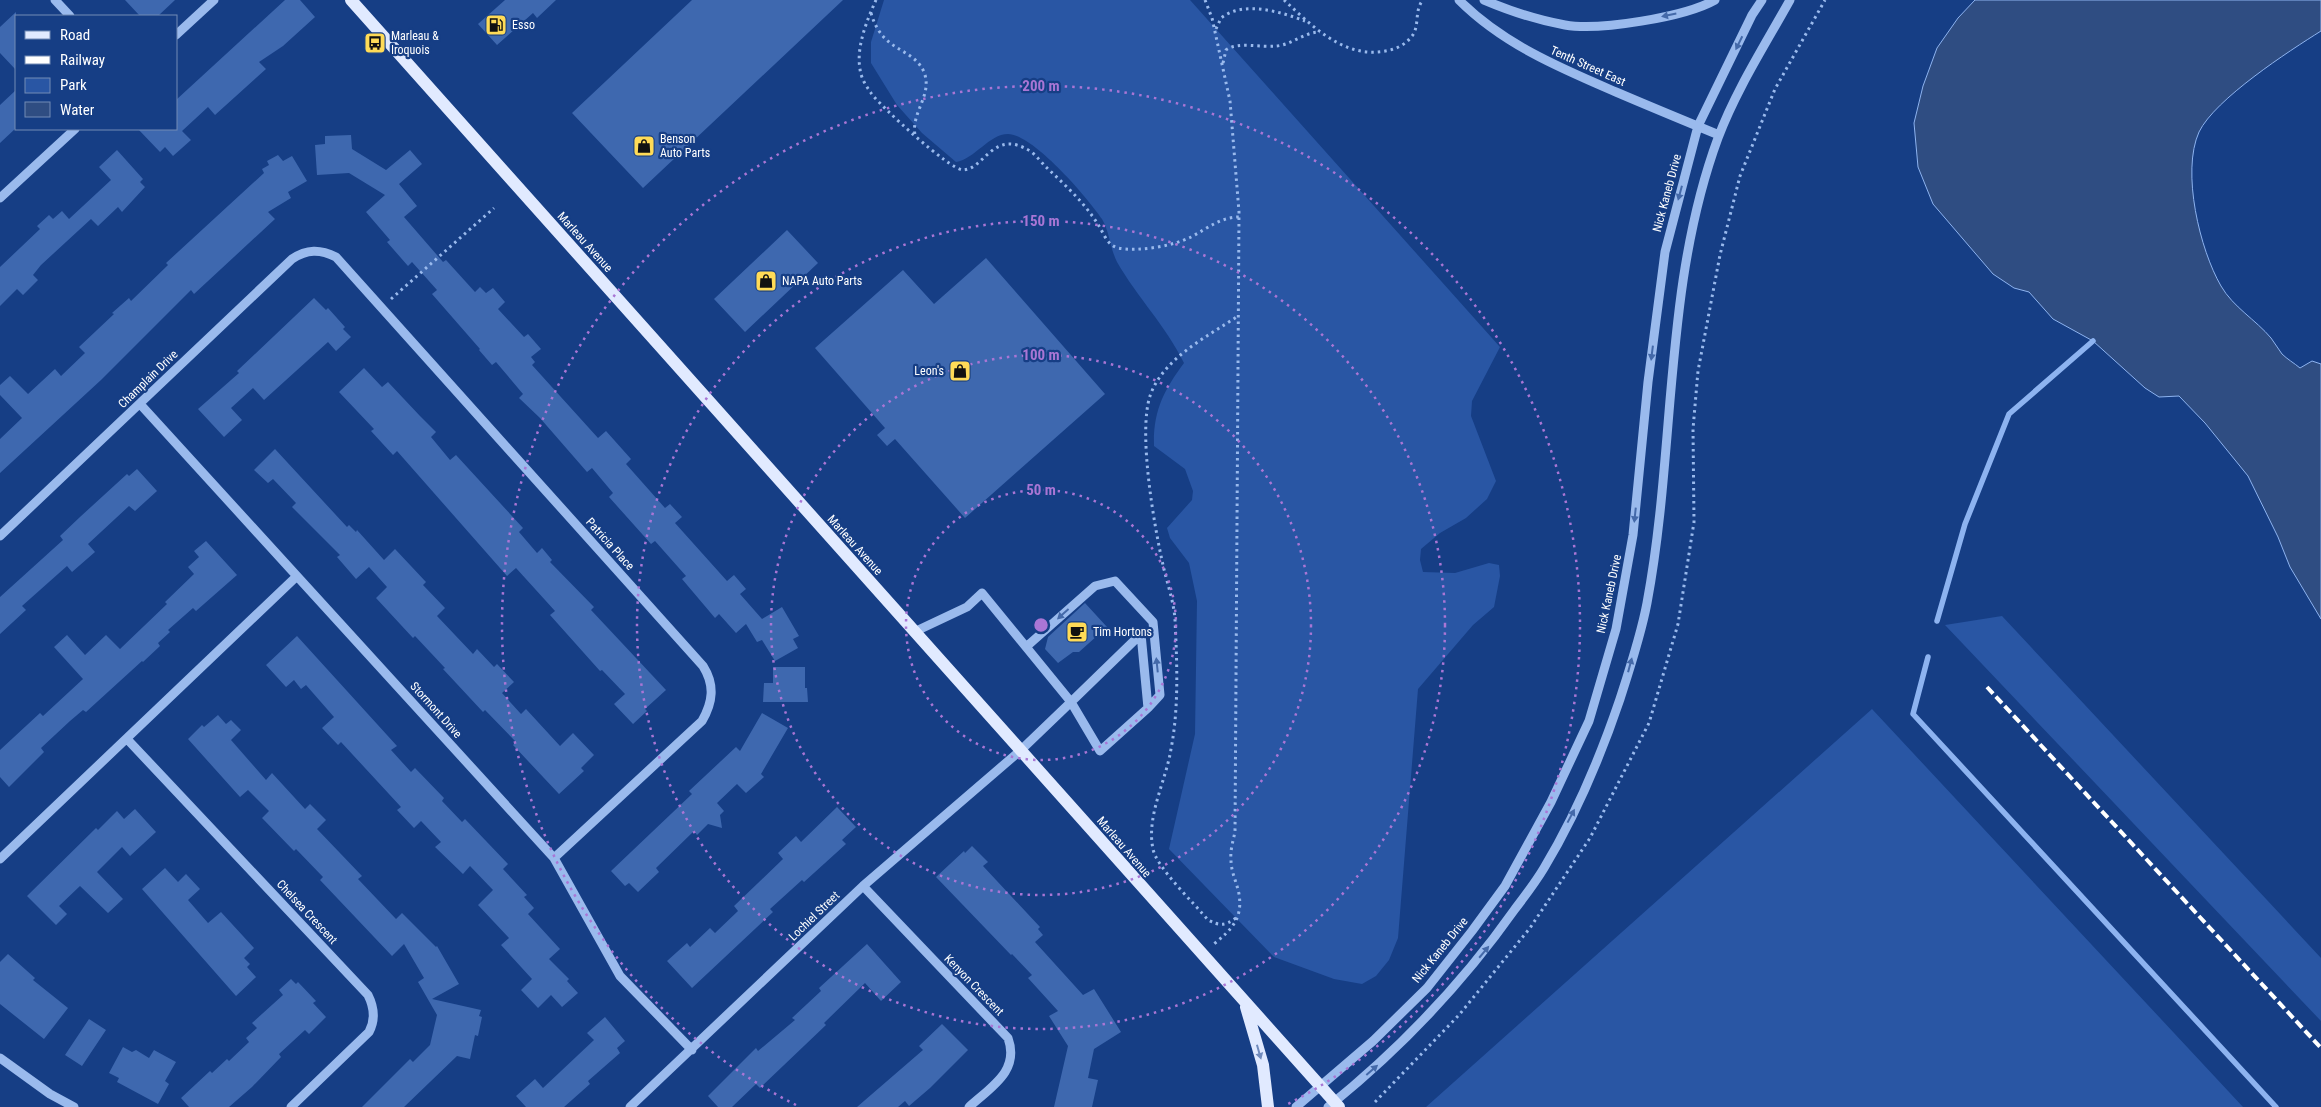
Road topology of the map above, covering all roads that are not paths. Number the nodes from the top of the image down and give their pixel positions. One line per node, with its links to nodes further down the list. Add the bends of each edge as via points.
1 (55, 0): 9 (street)
2 (214, 0): 10 (street)
3 (351, 0): 19 (main road, Marleau Avenue)
4 (1459, 0): 11 (street, Tenth Street East, via 1514,44 1568,72)
5 (1484, 0): 6 (street, one-way to 5, via 1673,15 1620,24 1567,25 1514,12)
6 (1715, 0)
7 (1762, 0): 11 (street, Nick Kaneb Drive, one-way to 11)
8 (1790, 0): 13 (street)
9 (69, 15)
10 (178, 33)
11 (1698, 126): 13 (street, Tenth Street East); 31 (street, Nick Kaneb Drive, one-way to 31, via 1665,252 1633,535 1616,629 1589,721 1551,802 1505,886 1472,931 1427,988 1374,1041)
12 (74, 130): 14 (street)
13 (1719, 135): 32 (street, one-way to 13, via 1442,1003 1490,944 1544,869 1590,778 1627,678 1646,606 1660,520 1676,326 1684,270)
14 (0, 198)
15 (319, 250): 16 (street, Champlain Drive, via 305,252 292,259); 25 (street, Patricia Place, via 336,257 703,666 710,678 710,707 702,721)
16 (140, 404): 17 (street, Champlain Drive); 18 (street, Stormont Drive)
17 (0, 536)
18 (297, 576): 23 (street); 25 (street, Stormont Drive)
19 (914, 632): 20 (street, via 967,607 982,593); 24 (main road, Marleau Avenue)
20 (1026, 647): 21 (street); 22 (street, one-way to 20, via 1160,695 1153,622 1115,581 1095,586)
21 (1071, 702): 22 (street, via 1100,751); 22 (street, Lochiel Street, via 1141,634); 24 (street, Lochiel Street)
22 (1148, 708)
23 (127, 739): 26 (street); 34 (street, Chelsea Crescent, via 368,995 374,1014 369,1032)
24 (1021, 750): 27 (street, Lochiel Street); 28 (main road, Marleau Avenue)
25 (554, 858): 29 (street, Stormont Drive, via 620,976)
26 (0, 859)
27 (863, 886): 29 (street, Lochiel Street); 36 (street, Kenyon Crescent, via 1008,1038 1012,1050 1011,1064)
28 (1246, 1005): 31 (main road, Marleau Avenue); 37 (main road, one-way to 37, via 1263,1066)
29 (692, 1050): 35 (street, Lochiel Street)
30 (0, 1058): 33 (street)
31 (1320, 1085): 32 (main road, Marleau Avenue); 38 (street, Nick Kaneb Drive)
32 (1334, 1105)
33 (74, 1107)
34 (291, 1107)
35 (630, 1107)
36 (969, 1107)
37 (1268, 1107)
38 (1296, 1107)

